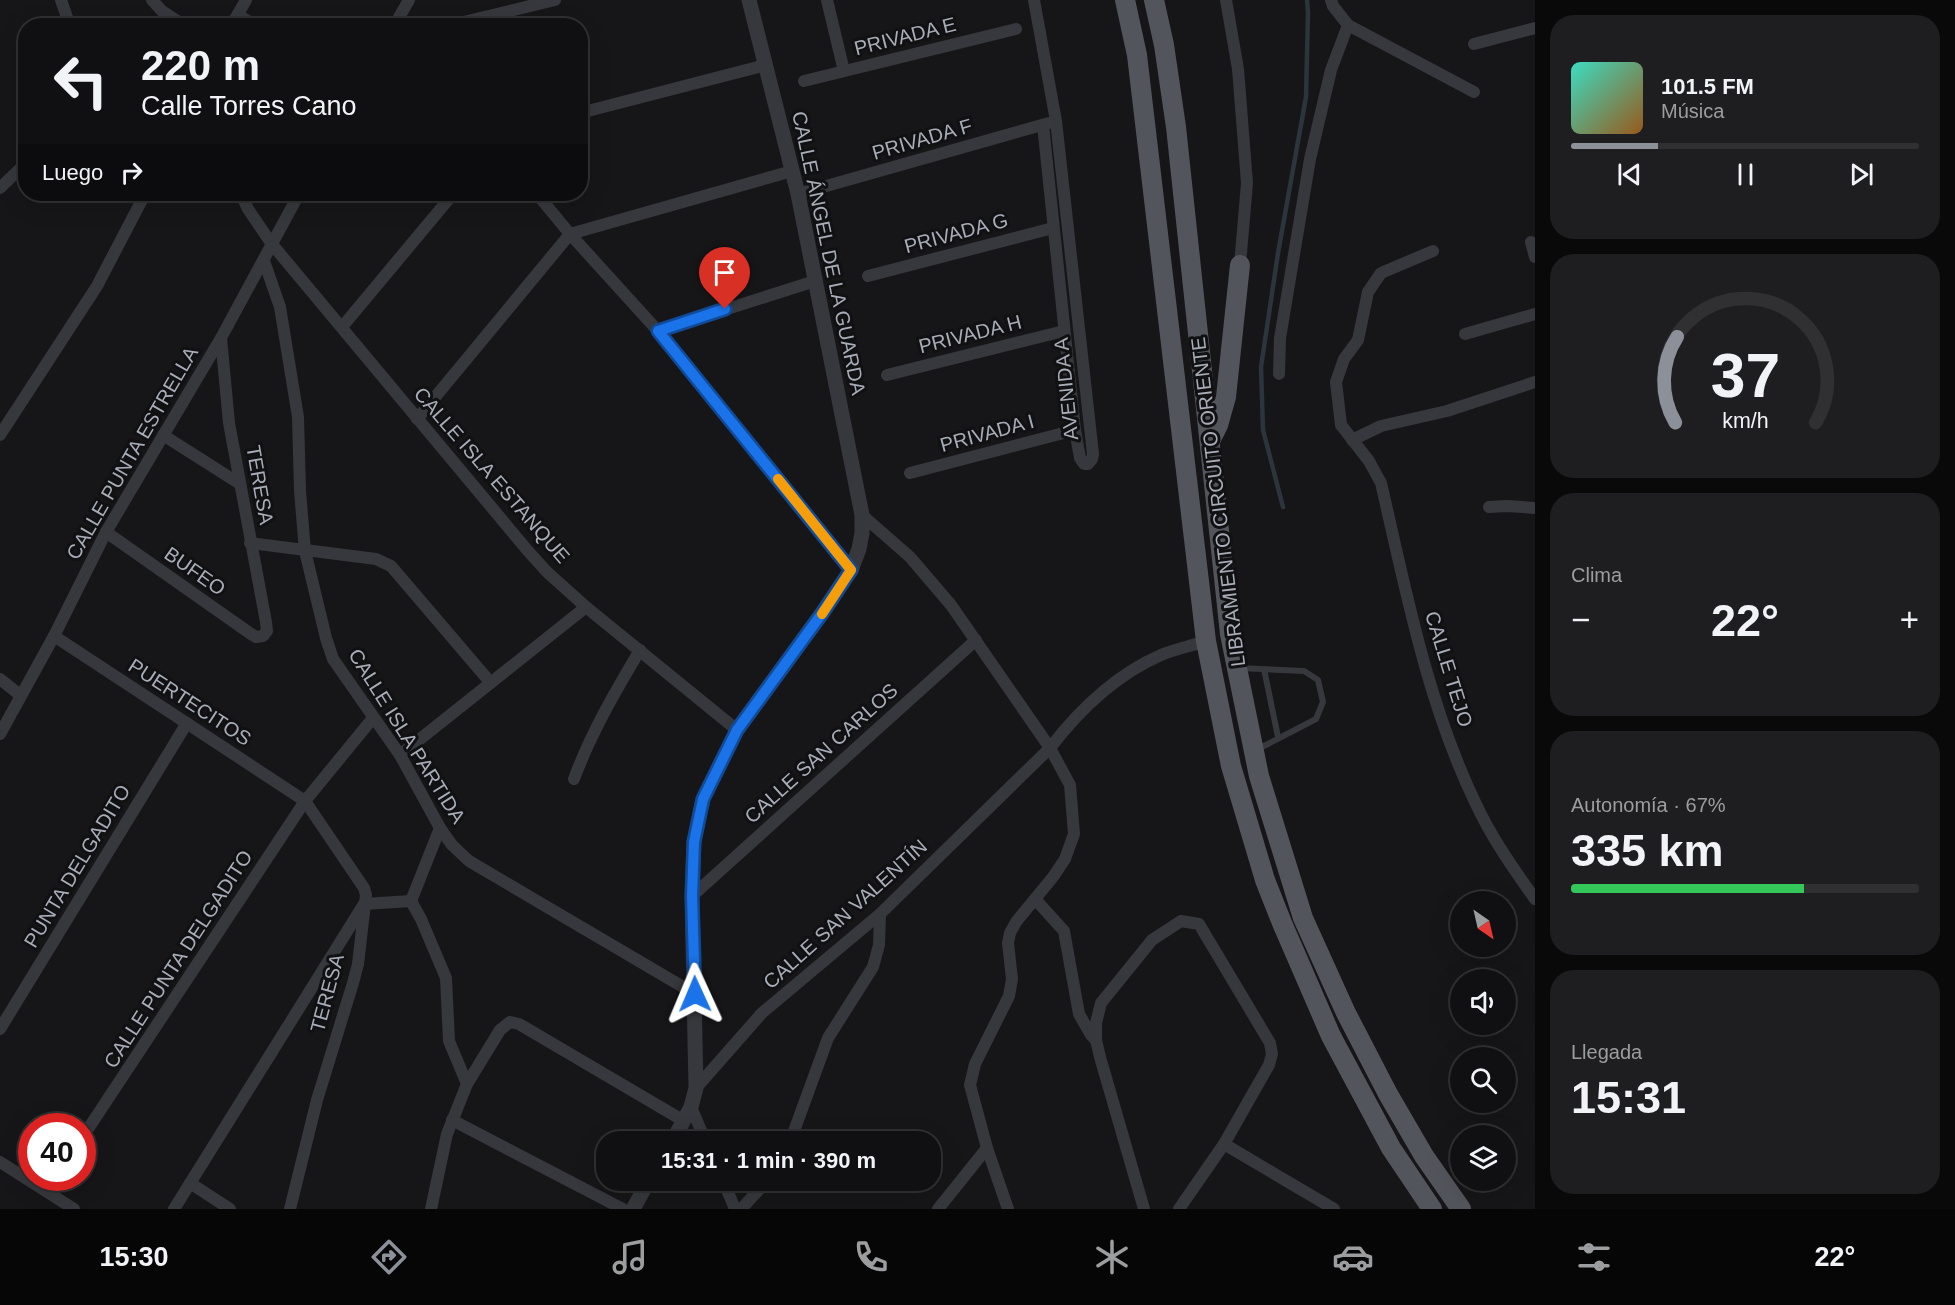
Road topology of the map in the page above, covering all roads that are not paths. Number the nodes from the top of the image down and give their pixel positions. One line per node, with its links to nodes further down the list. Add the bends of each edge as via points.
1 (61, 0): 13 (street)
2 (152, 0): 14 (street)
3 (246, 0): 15 (street)
4 (409, 0): 16 (street)
5 (555, 0): 17 (street)
6 (749, 0): 22 (street, CALLE ÁNGEL DE LA GUARDA)
7 (827, 0): 23 (street)
8 (1034, 0): 27 (street, AVENIDA A)
9 (1125, 0): 76 (main road, LIBRAMIENTO CIRCUITO ORIENTE, via 1137,55)
10 (1154, 0): 62 (main road, LIBRAMIENTO CIRCUITO ORIENTE, via 1176,127)
11 (1226, 0): 45 (street, via 1238,69 1247,183)
12 (1330, 0): 18 (street)
13 (67, 18)
14 (173, 18)
15 (236, 18)
16 (400, 18)
17 (480, 18)
18 (1348, 25): 25 (street); 54 (street, via 1331,70 1310,159 1280,338)
19 (1535, 28): 21 (street)
20 (1016, 29): 23 (street, PRIVADA E)
21 (1474, 44)
22 (766, 65): 26 (street); 30 (street, CALLE ÁNGEL DE LA GUARDA)
23 (844, 71): 24 (street, PRIVADA E)
24 (804, 81)
25 (1474, 92)
26 (588, 111)
27 (1056, 121): 28 (street, PRIVADA F); 58 (street, AVENIDA A, via 1093,454 1088,464 1080,458)
28 (1043, 125): 32 (street, PRIVADA F); 38 (street, AVENIDA A)
29 (18, 171): 31 (street)
30 (792, 171): 32 (street, CALLE ÁNGEL DE LA GUARDA); 39 (street)
31 (0, 188)
32 (798, 194): 47 (street, CALLE ÁNGEL DE LA GUARDA)
33 (141, 201): 59 (street, via 97,286)
34 (244, 201): 41 (street, CALLE ISLA ESTANQUE)
35 (295, 201): 41 (street, CALLE PUNTA ESTRELLA)
36 (447, 201): 49 (street)
37 (543, 201): 39 (street)
38 (1053, 228): 46 (street, PRIVADA G); 51 (street, AVENIDA A)
39 (570, 234): 50 (street); 57 (street)
40 (1531, 242): 43 (street)
41 (271, 243): 44 (street, CALLE PUNTA ESTRELLA); 49 (street, CALLE ISLA ESTANQUE)
42 (1433, 251): 61 (street, CALLE TEJO, via 1381,273 1368,292 1358,340 1344,359 1336,382 1341,425)
43 (1535, 257)
44 (264, 261): 53 (street, CALLE PUNTA ESTRELLA); 70 (street, CALLE ISLA PARTIDA, via 280,307 298,417)
45 (1240, 265): 62 (main road, via 1226,398)
46 (868, 276)
47 (815, 281): 50 (street); 67 (street, CALLE ÁNGEL DE LA GUARDA)
48 (1535, 314): 52 (street)
49 (342, 327): 57 (street, CALLE ISLA ESTANQUE)
50 (658, 331): 71 (street)
51 (1064, 331): 55 (street, PRIVADA H); 58 (street, AVENIDA A)
52 (1465, 334)
53 (220, 338): 60 (street, CALLE PUNTA ESTRELLA); 64 (street, TERESA)
54 (1279, 374)
55 (886, 375)
56 (1535, 382): 61 (street, via 1447,411 1381,426)
57 (417, 419): 72 (street, CALLE ISLA ESTANQUE, via 528,551)
58 (1075, 430): 63 (street, PRIVADA I)
59 (0, 435)
60 (163, 435): 64 (street); 68 (street, CALLE PUNTA ESTRELLA)
61 (1352, 440): 96 (street, CALLE TEJO, via 1381,483 1422,657 1452,747 1497,844)
62 (1209, 441): 78 (main road, LIBRAMIENTO CIRCUITO ORIENTE)
63 (910, 473)
64 (240, 484): 69 (street, TERESA)
65 (1489, 507): 66 (street)
66 (1535, 508)
67 (862, 515): 71 (street, CALLE ÁNGEL DE LA GUARDA, via 859,549); 75 (street, via 910,556)
68 (106, 532): 73 (street, CALLE PUNTA ESTRELLA); 74 (street, BUFEO, via 251,634)
69 (250, 543): 70 (street); 74 (street, TERESA, via 266,622)
70 (305, 551): 81 (street, via 376,559 392,566); 83 (street, CALLE ISLA PARTIDA, via 333,659)
71 (851, 570): 85 (street, CALLE ÁNGEL DE LA GUARDA)
72 (586, 607): 77 (street, CALLE ISLA ESTANQUE); 81 (street)
73 (54, 636): 82 (street, CALLE PUNTA ESTRELLA); 84 (street, PUERTECITOS)
74 (263, 636)
75 (976, 640): 88 (street); 94 (street, CALLE SAN CARLOS)
76 (1206, 641): 88 (street, CALLE SAN VALENTÍN, via 1162,654 1137,667 1093,699); 134 (main road, LIBRAMIENTO CIRCUITO ORIENTE, via 1231,766 1282,923 1331,1036 1392,1148)
77 (640, 650): 85 (street, CALLE ISLA ESTANQUE); 91 (street, via 599,720)
78 (1237, 668): 79 (lane); 89 (main road, LIBRAMIENTO CIRCUITO ORIENTE)
79 (1264, 669): 87 (lane); 87 (lane, via 1304,671 1318,680 1323,702 1316,719)
80 (0, 679): 82 (street)
81 (490, 682): 90 (street)
82 (20, 695): 86 (street, CALLE PUNTA ESTRELLA)
83 (373, 718): 90 (street, CALLE ISLA PARTIDA); 92 (street, CALLE PUNTA DELGADITO)
84 (187, 723): 92 (street, PUERTECITOS); 101 (street, PUNTA DELGADITO)
85 (737, 730): 94 (street, CALLE ÁNGEL DE LA GUARDA, via 703,799 694,842)
86 (0, 734)
87 (1278, 737): 89 (lane)
88 (1050, 748): 95 (street, via 1070,785 1074,834 1065,859); 99 (street, CALLE SAN VALENTÍN)
89 (1255, 750): 135 (main road, LIBRAMIENTO CIRCUITO ORIENTE, via 1259,776 1303,918 1388,1094)
90 (400, 755): 93 (street, CALLE ISLA PARTIDA)
91 (574, 779)
92 (305, 801): 98 (street, TERESA, via 364,888); 106 (street, CALLE PUNTA DELGADITO)
93 (440, 828): 97 (street); 100 (street, CALLE ISLA PARTIDA, via 469,861)
94 (692, 896): 100 (street, CALLE ÁNGEL DE LA GUARDA)
95 (1035, 899): 102 (street, via 1064,931 1079,1014); 112 (street, via 1010,933 1009,996 975,1064 970,1085)
96 (1535, 899)
97 (411, 901): 98 (street); 103 (street, via 446,978 449,1041)
98 (364, 904): 115 (street); 123 (street, TERESA, via 358,964 316,1100)
99 (880, 914): 104 (street, CALLE SAN VALENTÍN, via 762,1013); 110 (street, via 879,945 873,967 828,1038)
100 (695, 994): 104 (street, CALLE ÁNGEL DE LA GUARDA)
101 (0, 1029)
102 (1096, 1040): 111 (street, via 1101,1003 1152,940 1181,921 1199,924 1270,1042 1272,1054); 131 (street)
103 (467, 1084): 105 (street, via 500,1030 510,1022); 107 (street)
104 (696, 1088): 105 (street, CALLE ÁNGEL DE LA GUARDA)
105 (688, 1114): 108 (street, CALLE ÁNGEL DE LA GUARDA); 109 (street)
106 (96, 1117)
107 (452, 1120): 124 (street); 125 (street)
108 (678, 1131)
109 (699, 1131)
110 (794, 1131)
111 (1224, 1144): 132 (street); 133 (street)
112 (987, 1148): 129 (street); 130 (street)
113 (0, 1162): 114 (street)
114 (18, 1173)
115 (190, 1183): 121 (street); 122 (street)
116 (47, 1191): 120 (street)
117 (643, 1191): 126 (street)
118 (728, 1191): 127 (street)
119 (758, 1191): 128 (street)
120 (74, 1209)
121 (174, 1209)
122 (230, 1209)
123 (290, 1209)
124 (431, 1209)
125 (623, 1209)
126 (633, 1209)
127 (735, 1209)
128 (741, 1209)
129 (938, 1209)
130 (1008, 1209)
131 (1144, 1209)
132 (1179, 1209)
133 (1334, 1209)
134 (1432, 1209)
135 (1461, 1209)

